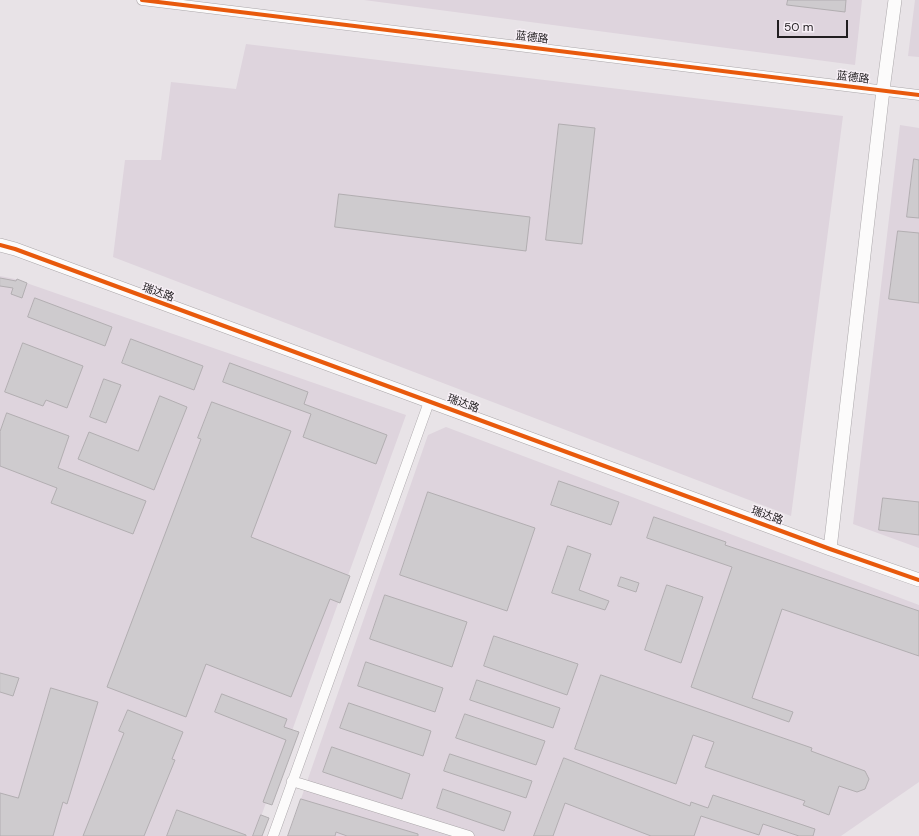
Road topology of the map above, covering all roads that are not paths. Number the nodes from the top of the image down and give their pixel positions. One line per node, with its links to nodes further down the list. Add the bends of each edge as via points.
1 (142, 0): 3 (street, 蓝德路)
2 (895, 0): 3 (street)
3 (883, 90): 4 (street, 蓝德路); 7 (street)
4 (919, 95)
5 (0, 245): 6 (street, 瑞达路)
6 (429, 402): 7 (street, 瑞达路); 9 (street)
7 (830, 549): 8 (street, 瑞达路)
8 (919, 580)
9 (292, 781): 10 (street); 11 (street)
10 (273, 836)
11 (469, 836)

